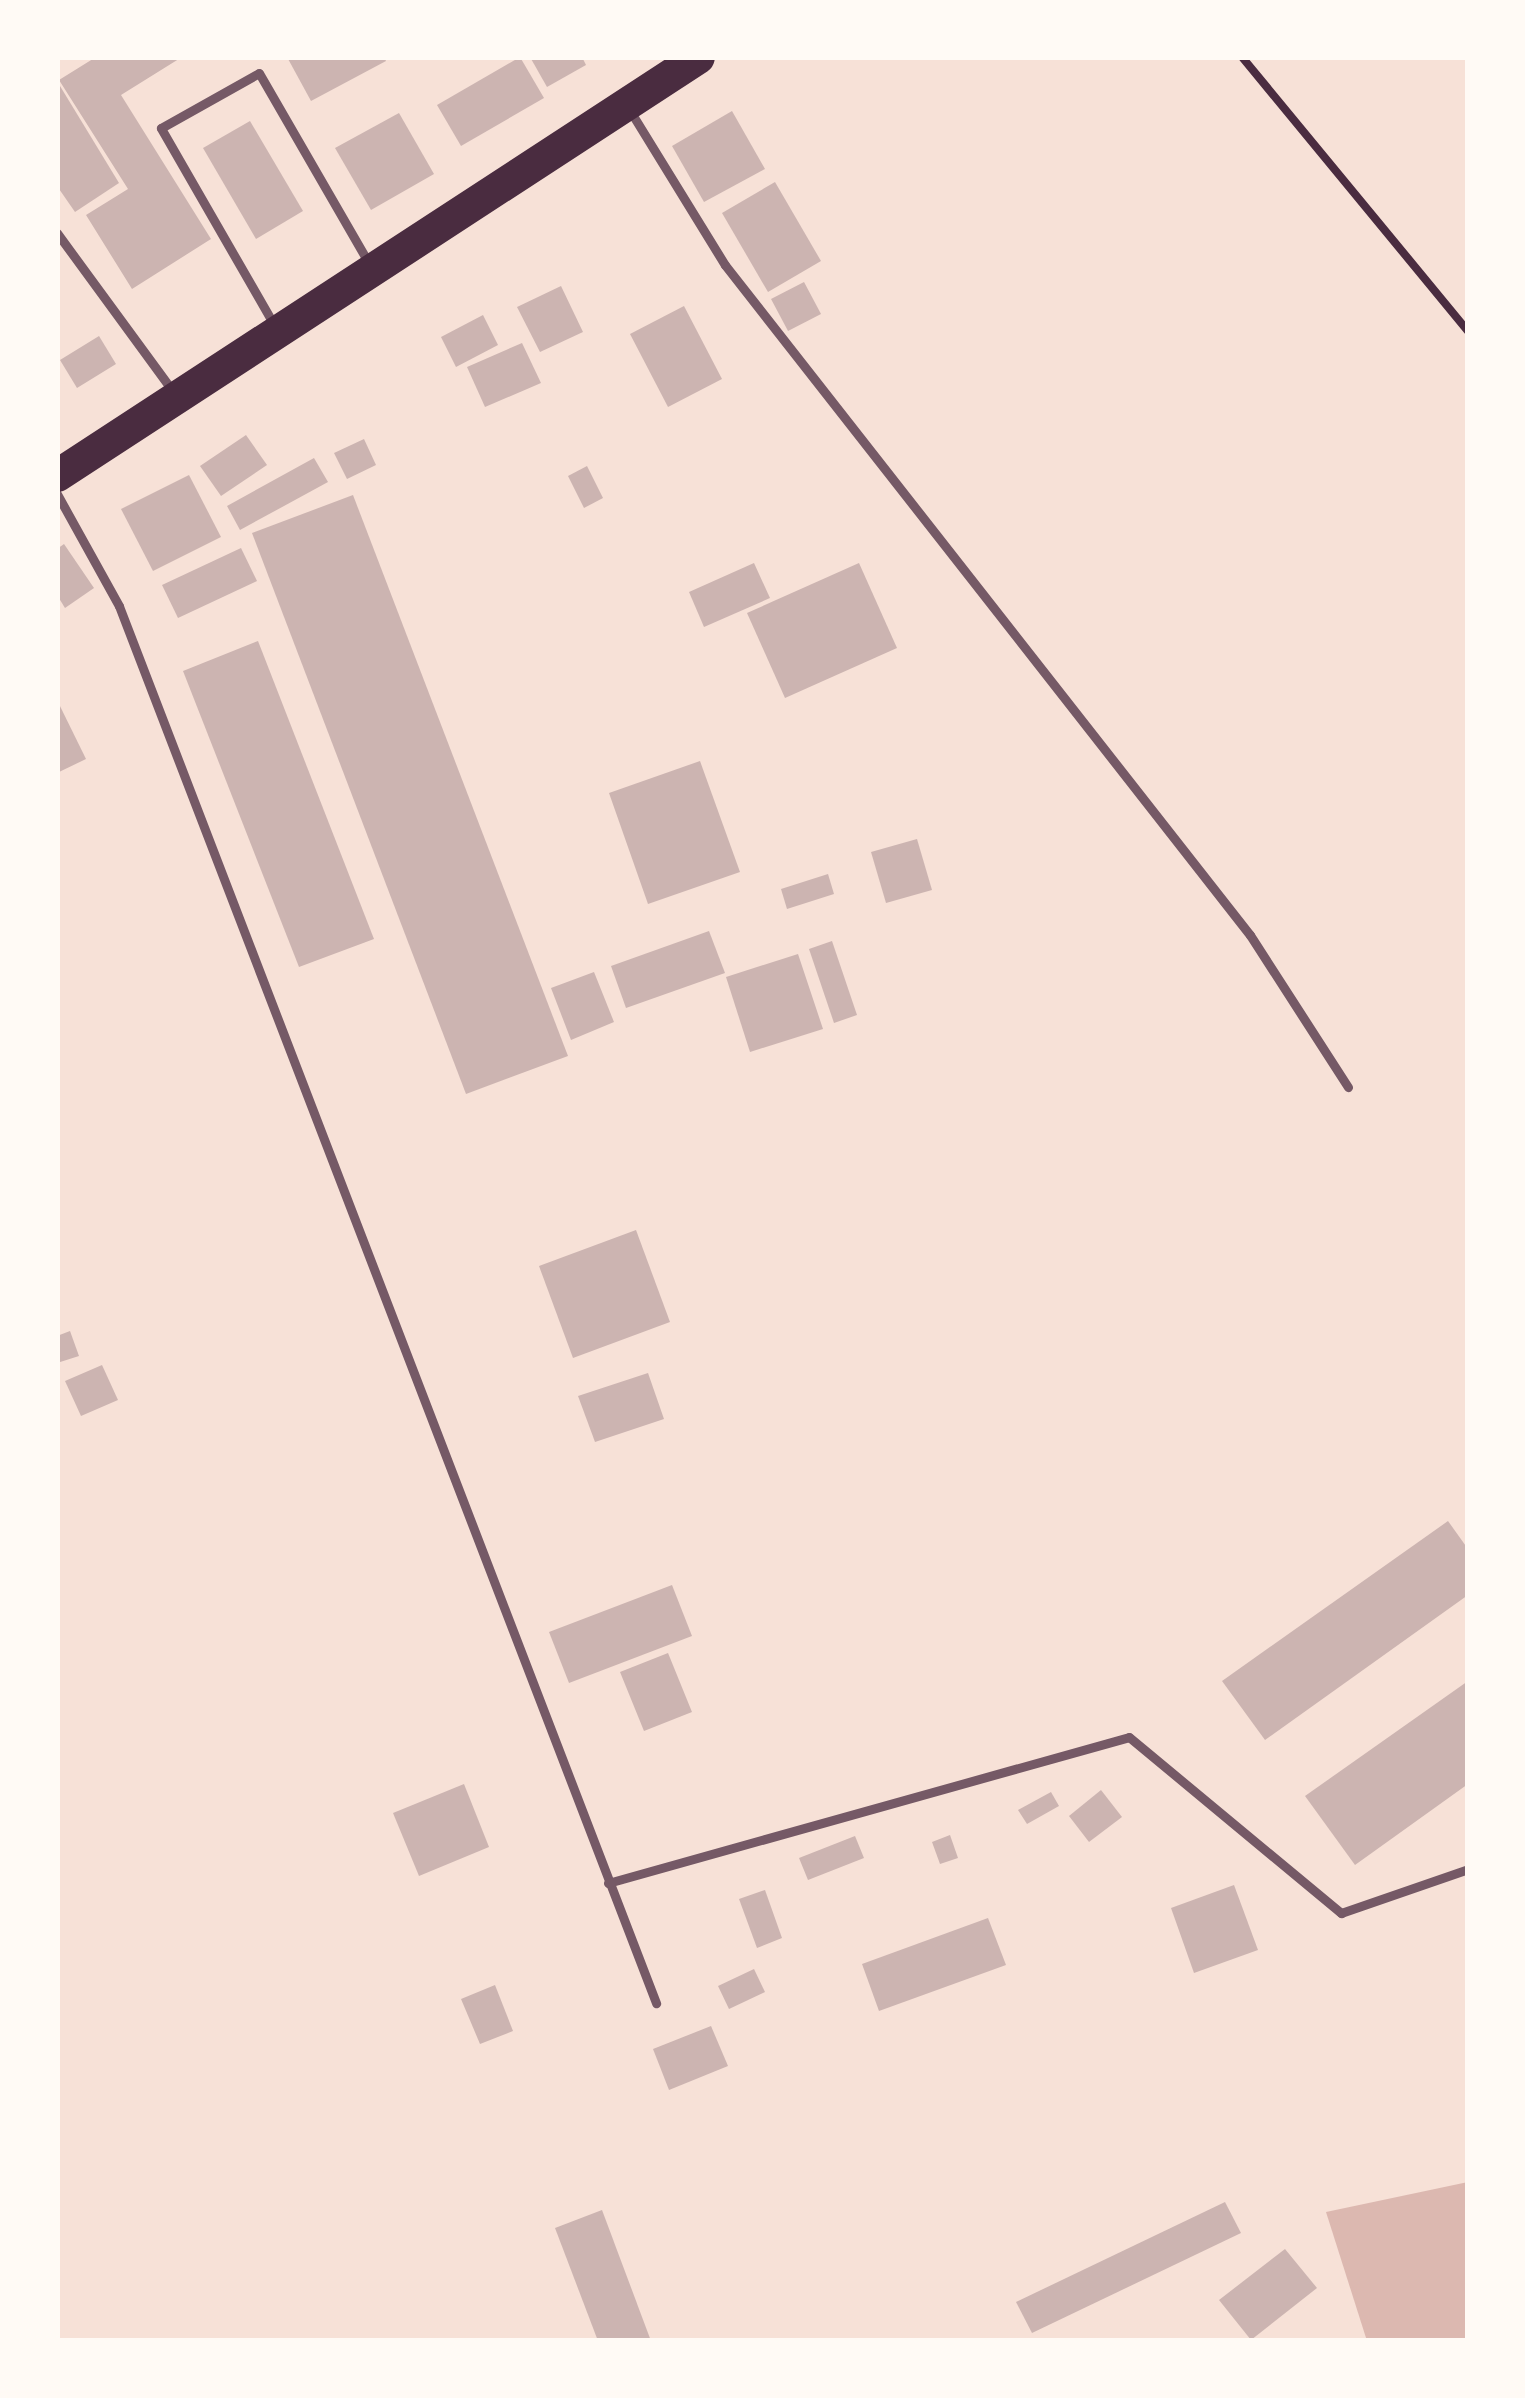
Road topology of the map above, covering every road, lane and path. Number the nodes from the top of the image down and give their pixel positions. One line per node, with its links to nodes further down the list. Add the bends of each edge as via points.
1 (698, 57): 3 (highway)
2 (1242, 57): 6 (path)
3 (626, 105): 5 (highway); 11 (lane, via 725,265 1250,935)
4 (57, 232): 8 (lane)
5 (373, 269): 7 (highway); 7 (lane, via 259,73 161,128)
6 (1468, 331)
7 (278, 332): 8 (highway)
8 (177, 397): 9 (highway)
9 (57, 475)
10 (57, 494): 13 (lane, via 119,606)
11 (1348, 1088)
12 (1468, 1869): 13 (lane, via 1341,1913 1129,1737)
13 (608, 1883): 14 (lane)
14 (656, 2003)

